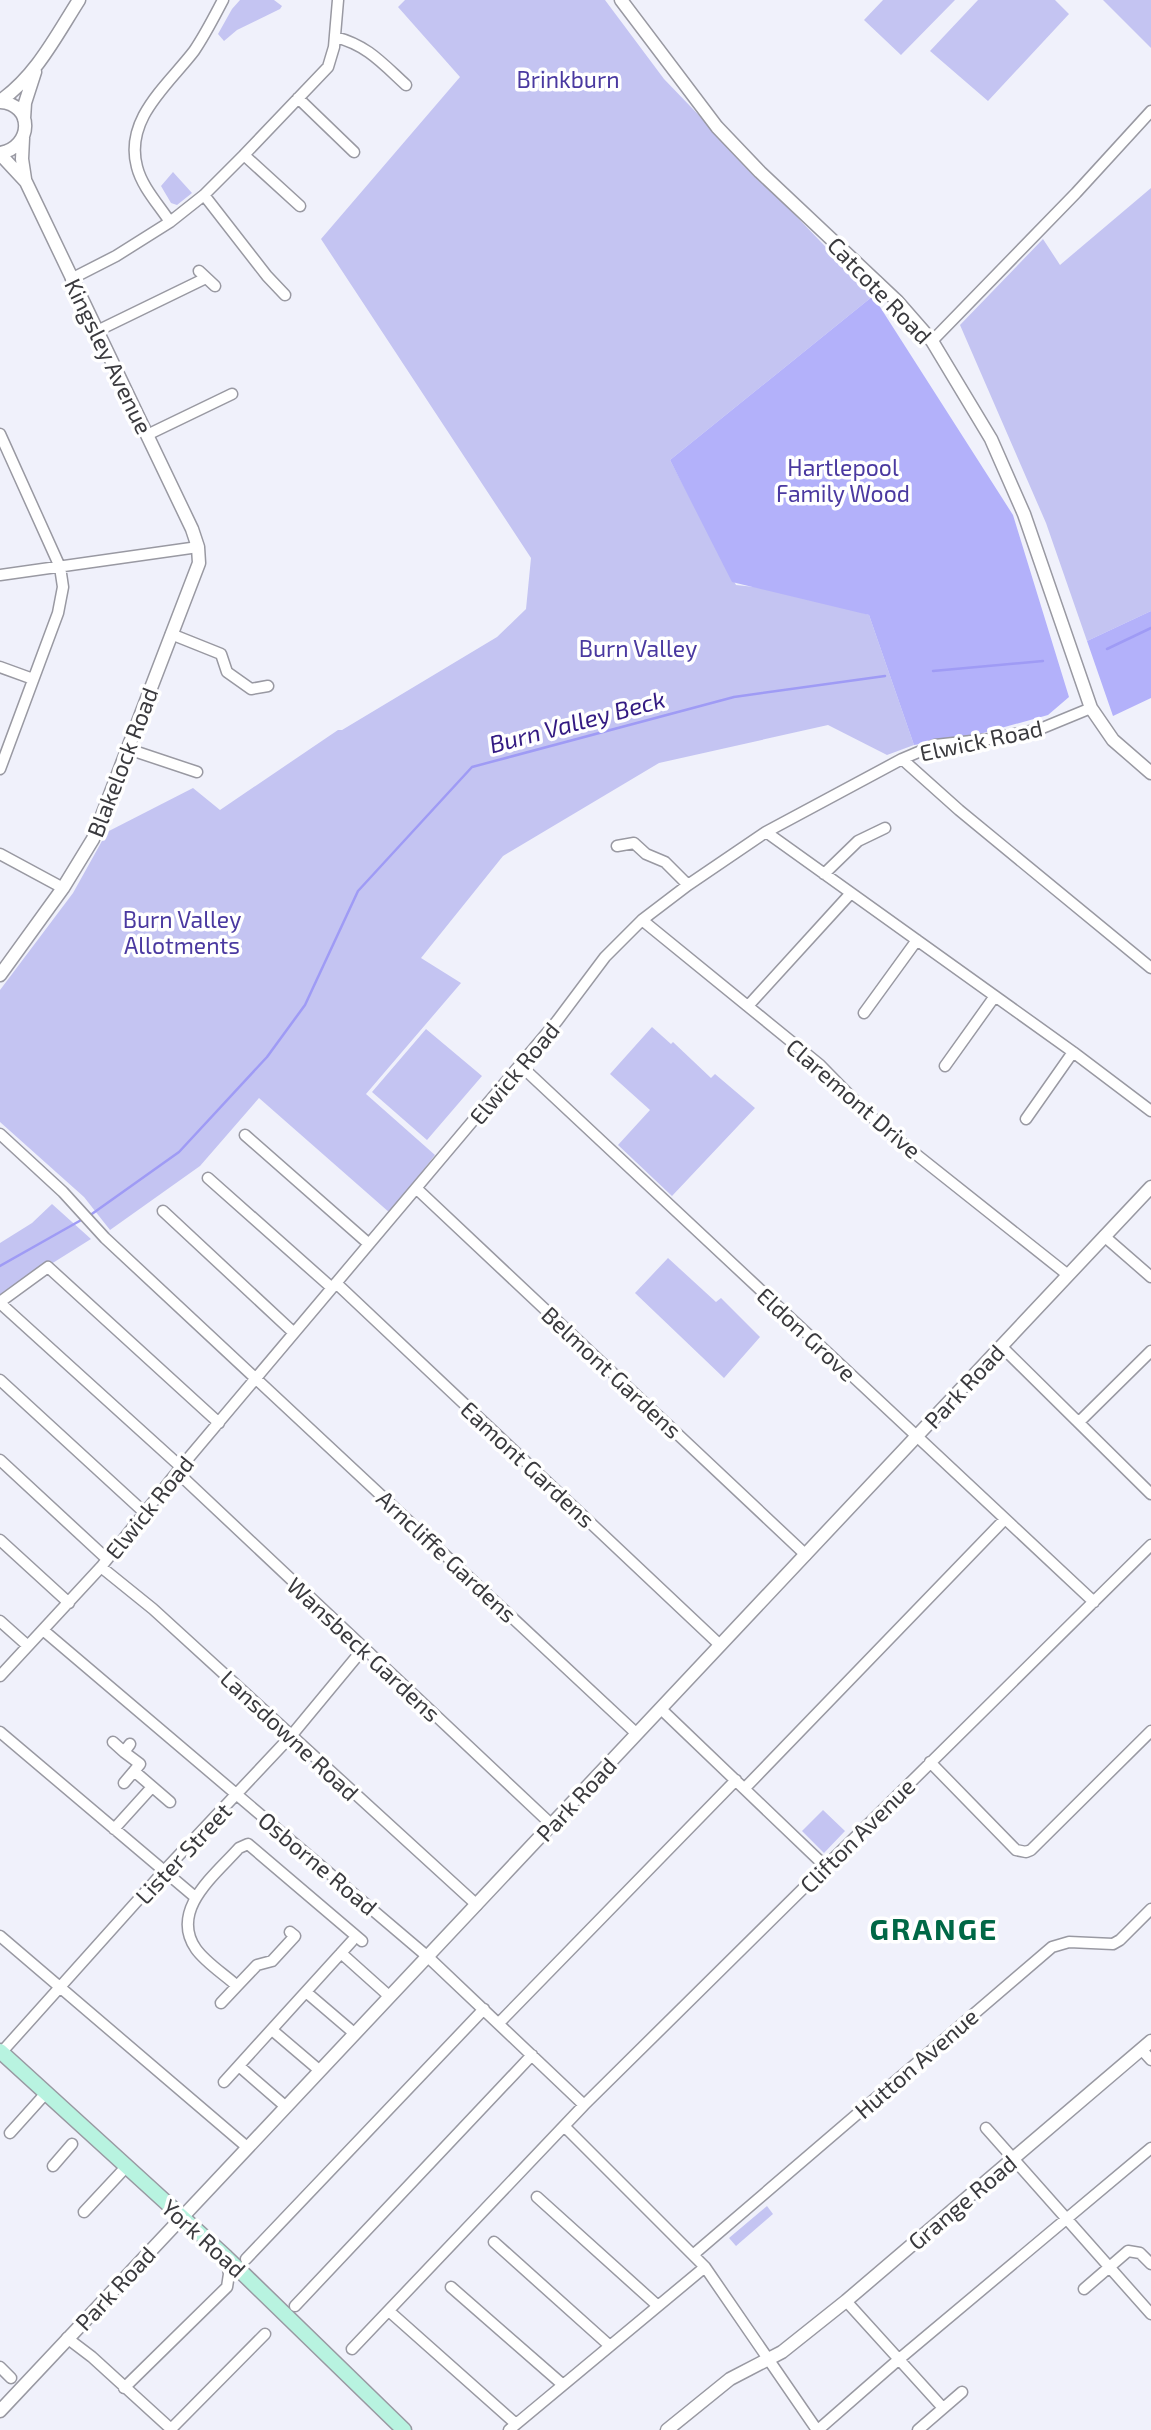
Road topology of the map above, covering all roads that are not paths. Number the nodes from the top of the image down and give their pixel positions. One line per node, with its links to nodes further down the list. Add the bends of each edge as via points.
1 (79, 0): 6 (street)
2 (223, 0): 19 (street, via 194,50 146,109 136,137 136,166)
3 (338, 0): 5 (street)
4 (621, 0): 24 (street, Catcote Road, via 724,135 897,301)
5 (335, 37): 7 (street, via 368,50); 8 (street, via 328,67)
6 (37, 65): 9 (street); 11 (street, Kingsley Avenue)
7 (405, 85)
8 (299, 98): 13 (street); 15 (street)
9 (0, 101): 11 (street, via 17,108)
10 (1151, 111): 24 (street)
11 (24, 121): 12 (street, Kingsley Avenue)
12 (23, 138): 14 (street, via 16,147); 16 (street, Kingsley Avenue)
13 (354, 152)
14 (0, 153): 16 (street, Kingsley Avenue)
15 (244, 155): 17 (street); 18 (street)
16 (26, 182): 21 (street, Kingsley Avenue)
17 (204, 195): 19 (street); 22 (street)
18 (300, 206)
19 (170, 222): 21 (street)
20 (207, 278): 23 (street)
21 (71, 279): 23 (street, Kingsley Avenue)
22 (285, 295)
23 (96, 331): 27 (street, Kingsley Avenue)
24 (932, 341): 36 (street, Catcote Road, via 991,439 1024,514)
25 (232, 394): 27 (street)
26 (0, 434): 30 (street)
27 (146, 435): 28 (street, Kingsley Avenue)
28 (192, 529): 29 (street, Blakelock Road)
29 (198, 547): 30 (street); 32 (street, Blakelock Road, via 199,563)
30 (60, 567): 31 (street); 34 (street, via 63,587 58,613)
31 (0, 575)
32 (171, 634): 35 (street, via 220,654 227,672 251,690); 37 (street, Blakelock Road)
33 (0, 667): 34 (street)
34 (33, 679): 39 (street)
35 (268, 686)
36 (1091, 708): 38 (street, Elwick Road, via 1040,729 935,745); 41 (street, via 1113,740)
37 (128, 749): 40 (street); 48 (street, Blakelock Road, via 93,839)
38 (901, 759): 42 (street, Elwick Road); 53 (street)
39 (0, 769)
40 (197, 772)
41 (1151, 774)
42 (766, 832): 46 (street); 47 (street, Elwick Road)
43 (884, 842): 46 (street, via 880,830 858,841)
44 (617, 846): 47 (street, via 637,838 646,854 665,862)
45 (0, 854): 48 (street)
46 (824, 874): 49 (street)
47 (688, 885): 50 (street, Elwick Road)
48 (63, 888): 52 (street, Blakelock Road)
49 (850, 893): 51 (street); 55 (street)
50 (642, 920): 55 (street, Claremont Drive); 58 (street, Elwick Road, via 605,957)
51 (917, 940): 54 (street); 56 (street)
52 (2, 968)
53 (1151, 968)
54 (995, 996): 57 (street); 59 (street)
55 (748, 1006): 70 (street, Claremont Drive, via 820,1065 893,1136)
56 (864, 1013)
57 (1073, 1052): 60 (street); 61 (street)
58 (520, 1065): 66 (street, Elwick Road); 81 (street, Eldon Grove)
59 (945, 1066)
60 (1151, 1111)
61 (1026, 1119)
62 (0, 1134): 77 (street, Arncliffe Gardens)
63 (245, 1135): 69 (street)
64 (208, 1178): 72 (street, Eamont Gardens)
65 (1151, 1187): 68 (street, Park Road)
66 (417, 1189): 69 (street, Elwick Road); 89 (street, Belmont Gardens)
67 (163, 1212): 74 (street)
68 (1104, 1236): 70 (street, Park Road); 71 (street)
69 (369, 1244): 72 (street, Elwick Road)
70 (1068, 1275): 75 (street, Park Road)
71 (1151, 1277)
72 (334, 1285): 74 (street, Elwick Road); 95 (street, Eamont Gardens)
73 (0, 1302): 80 (street, via 48,1267); 83 (street, Wansbeck Gardens)
74 (293, 1333): 77 (street, Elwick Road)
75 (1001, 1346): 79 (street); 81 (street, Park Road)
76 (1151, 1351): 79 (street)
77 (257, 1378): 80 (street, Elwick Road); 102 (street, Arncliffe Gardens)
78 (0, 1380): 85 (street)
79 (1079, 1422): 84 (street)
80 (219, 1423): 83 (street, Elwick Road)
81 (916, 1437): 86 (street, Eldon Grove); 89 (street, Park Road)
82 (0, 1460): 90 (street, Lansdowne Road)
83 (179, 1469): 85 (street, Elwick Road); 97 (street, Wansbeck Gardens)
84 (1151, 1494)
85 (145, 1513): 90 (street, Elwick Road)
86 (1005, 1519): 91 (street, Eldon Grove); 108 (street)
87 (0, 1540): 92 (street)
88 (1151, 1545): 91 (street, Clifton Avenue)
89 (807, 1555): 95 (street, Park Road)
90 (104, 1563): 92 (street, Elwick Road); 103 (street, Lansdowne Road)
91 (1094, 1602): 105 (street, Clifton Avenue)
92 (69, 1603): 94 (street, Elwick Road)
93 (0, 1621): 96 (street)
94 (43, 1630): 96 (street, Elwick Road); 110 (street, Osborne Road)
95 (720, 1645): 99 (street, Park Road)
96 (28, 1646): 98 (street, Elwick Road)
97 (363, 1649): 103 (street, Lister Street); 112 (street, Wansbeck Gardens)
98 (0, 1676)
99 (661, 1709): 102 (street, Park Road); 108 (street)
100 (1151, 1731): 105 (street, via 1026,1852 1016,1850)
101 (0, 1732): 113 (street)
102 (637, 1734): 112 (street, Park Road)
103 (291, 1736): 110 (street, Lister Street); 117 (street, Lansdowne Road)
104 (113, 1742): 106 (street, via 127,1748 140,1764)
105 (930, 1762): 114 (street, Clifton Avenue)
106 (134, 1771): 107 (street); 109 (street)
107 (124, 1783)
108 (741, 1784): 114 (street); 129 (street)
109 (152, 1787): 111 (street); 113 (street)
110 (237, 1794): 115 (street, Lister Street); 122 (street, Osborne Road)
111 (170, 1802)
112 (552, 1825): 117 (street, Park Road)
113 (114, 1829): 115 (street)
114 (826, 1867): 140 (street, Clifton Avenue)
115 (164, 1871): 116 (street); 124 (street, Lister Street)
116 (195, 1896): 121 (street, via 248,1844 357,1941); 123 (street, via 187,1923 189,1937 197,1951)
117 (477, 1905): 122 (street, Park Road)
118 (1151, 1909): 156 (street, Hutton Avenue, via 1113,1944 1069,1942 1052,1947)
119 (290, 1931): 123 (street, via 295,1936 272,1961 257,1965)
120 (0, 1936): 124 (street)
121 (341, 1953): 125 (street); 126 (street)
122 (428, 1956): 126 (street, Park Road); 128 (street, Osborne Road)
123 (237, 1986): 127 (street)
124 (60, 1988): 133 (street, Lister Street); 146 (street)
125 (306, 1992): 130 (street); 131 (street)
126 (389, 1996): 131 (street, Park Road)
127 (221, 2003)
128 (484, 2009): 129 (street, Osborne Road); 158 (street)
129 (499, 2023): 134 (street, Osborne Road)
130 (272, 2029): 136 (street); 137 (street)
131 (354, 2033): 137 (street, Park Road)
132 (1146, 2045): 135 (street); 148 (street, Grange Road)
133 (1, 2052): 139 (main road, York Road)
134 (532, 2055): 140 (street, Osborne Road); 165 (street)
135 (1151, 2060)
136 (239, 2066): 138 (street); 141 (street)
137 (319, 2070): 141 (street, Park Road)
138 (224, 2082)
139 (46, 2093): 144 (street); 150 (main road, York Road)
140 (584, 2105): 142 (street, Clifton Avenue)
141 (285, 2106): 146 (street, Park Road)
142 (565, 2127): 156 (street); 167 (street, Clifton Avenue)
143 (986, 2128): 148 (street)
144 (10, 2133)
145 (72, 2144): 149 (street)
146 (247, 2147): 153 (street, Park Road)
147 (1151, 2148): 154 (street)
148 (1013, 2159): 154 (street); 164 (street, Grange Road)
149 (53, 2166)
150 (126, 2167): 152 (street); 153 (main road, York Road)
151 (537, 2197): 166 (street)
152 (84, 2212)
153 (181, 2217): 157 (main road, York Road); 170 (street, Park Road)
154 (1065, 2220): 161 (street); 174 (street)
155 (494, 2242): 171 (street)
156 (694, 2253): 160 (street)
157 (226, 2257): 178 (street, via 227,2287); 184 (main road, York Road)
158 (246, 2259)
159 (1151, 2264): 161 (street, via 1140,2253 1128,2251)
160 (705, 2267): 166 (street); 173 (street)
161 (1108, 2267): 163 (street); 168 (street)
162 (451, 2287): 177 (street)
163 (1084, 2289)
164 (846, 2301): 173 (street, Grange Road); 174 (street)
165 (295, 2306)
166 (658, 2306): 171 (street)
167 (390, 2312): 172 (street, Clifton Avenue); 182 (street)
168 (1151, 2314)
169 (265, 2334): 183 (street)
170 (67, 2338): 178 (street); 181 (street, Park Road)
171 (610, 2346): 177 (street)
172 (352, 2349)
173 (770, 2359): 185 (street, Grange Road, via 730,2379); 186 (street)
174 (898, 2360): 180 (street); 186 (street)
175 (0, 2367): 176 (street)
176 (11, 2378)
177 (562, 2384): 182 (street)
178 (124, 2388): 183 (street)
179 (962, 2392): 180 (street)
180 (943, 2408): 187 (street)
181 (0, 2411)
182 (513, 2427)
183 (171, 2429)
184 (404, 2430)
185 (667, 2430)
186 (818, 2430)
187 (918, 2430)

